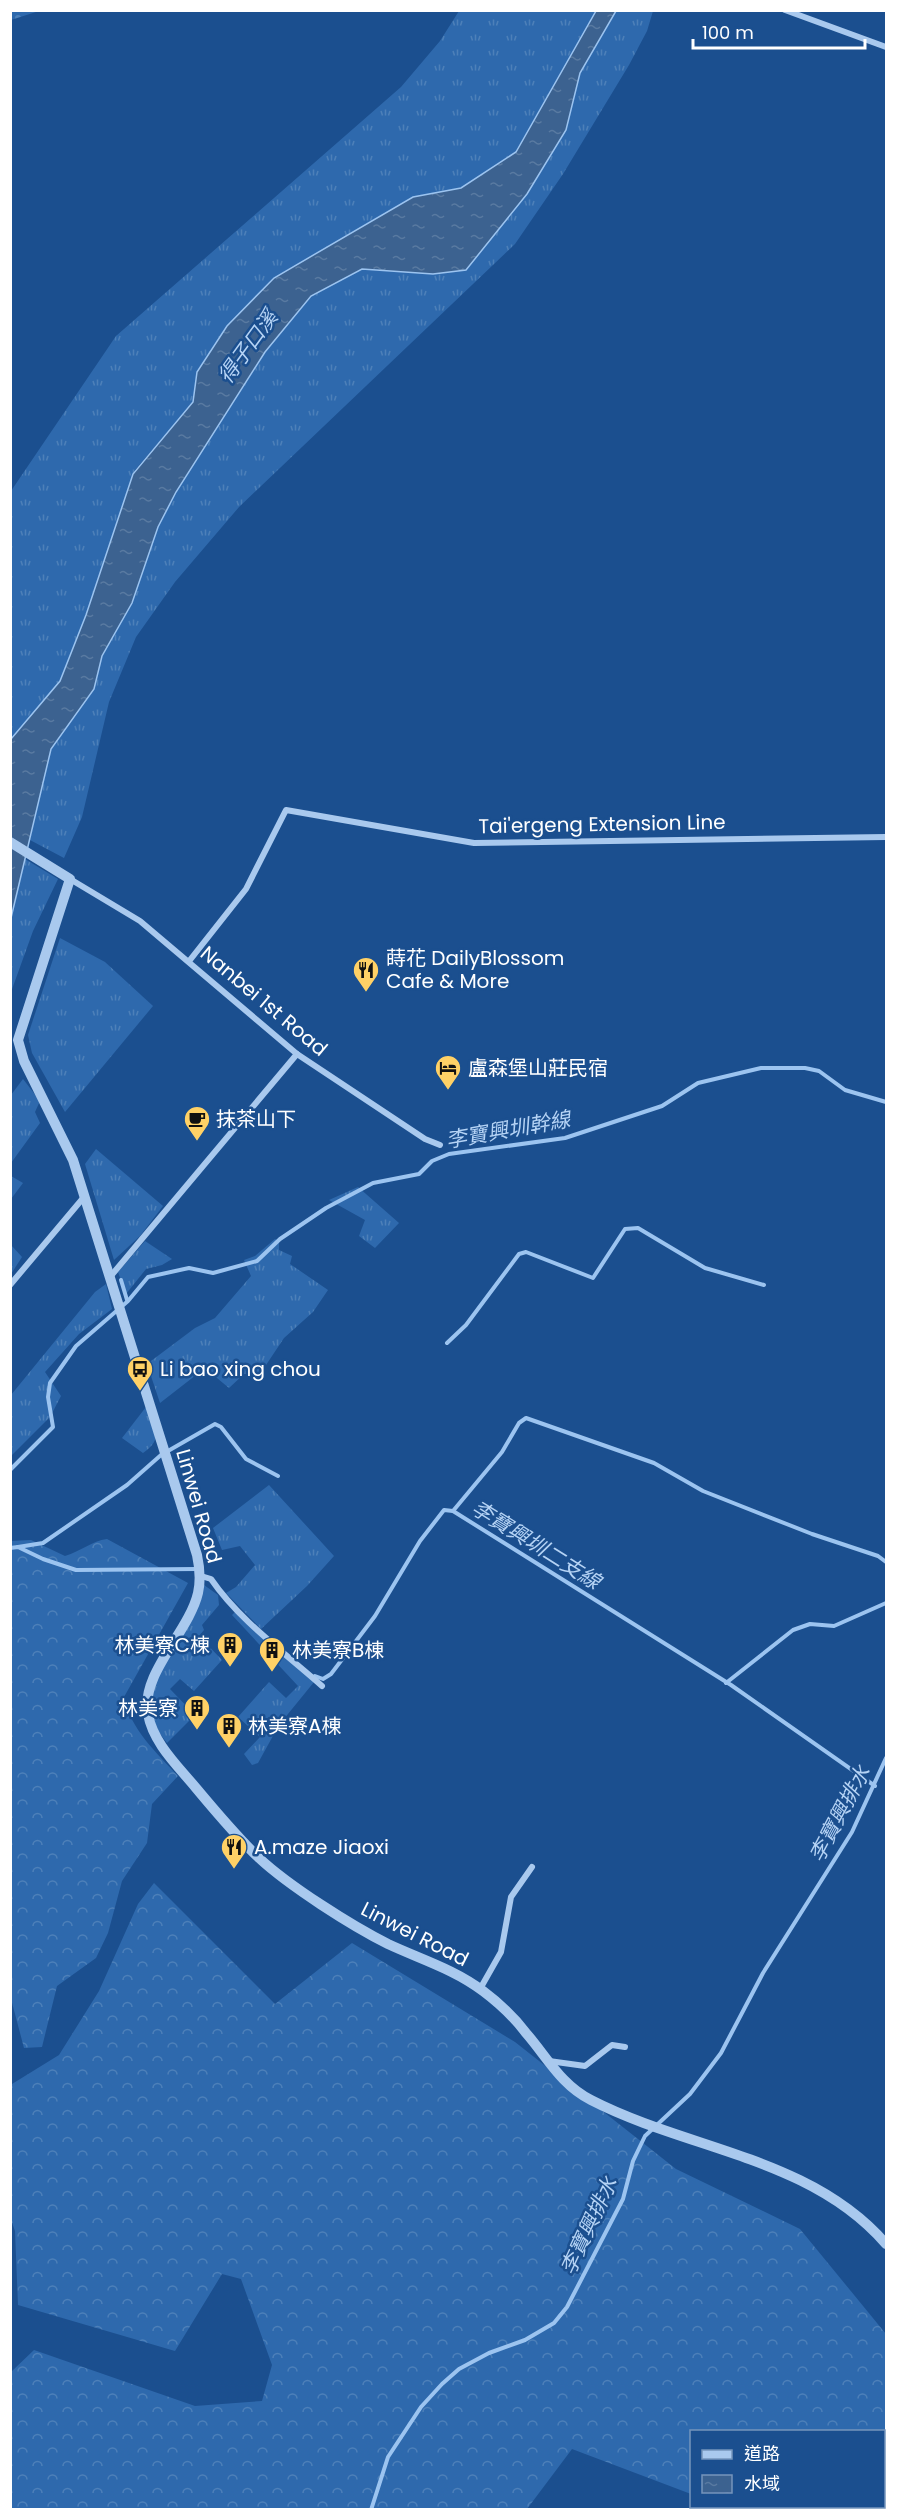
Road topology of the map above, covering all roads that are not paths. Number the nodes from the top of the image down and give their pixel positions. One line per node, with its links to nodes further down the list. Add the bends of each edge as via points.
1 (785, 10): 2 (street)
2 (886, 47)
3 (886, 837): 6 (street, Tai'ergeng Extension Line, via 474,843 286,810 246,889)
4 (10, 842): 5 (street)
5 (70, 879): 6 (street, Nanbei 1st Road, via 140,921); 9 (street, Linwei Road, via 18,1040 24,1061 73,1160)
6 (190, 960): 7 (street, Nanbei 1st Road)
7 (297, 1054): 8 (street, Nanbei 1st Road); 10 (street)
8 (440, 1145)
9 (84, 1197): 10 (street, Linwei Road); 11 (street)
10 (110, 1277): 12 (street, Linwei Road, via 186,1514)
11 (10, 1285)
12 (201, 1576): 13 (street, via 211,1579 250,1621); 15 (street, Linwei Road, via 197,1597 149,1689 148,1714 157,1740 261,1860 310,1896 387,1943 441,1965)
13 (322, 1686)
14 (532, 1867): 15 (street, via 511,1897 501,1952)
15 (480, 1989): 17 (street, Linwei Road, via 513,2016)
16 (625, 2047): 17 (street, via 612,2045 585,2066)
17 (546, 2061): 18 (street, Linwei Road, via 564,2081 615,2112 723,2149 830,2194 867,2222)
18 (886, 2244)

